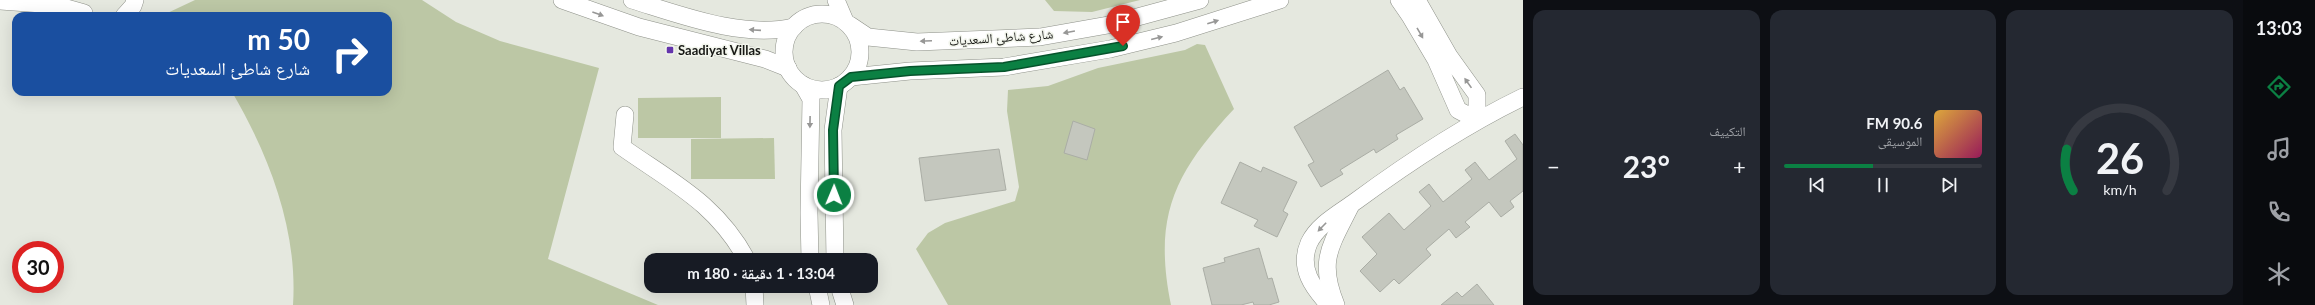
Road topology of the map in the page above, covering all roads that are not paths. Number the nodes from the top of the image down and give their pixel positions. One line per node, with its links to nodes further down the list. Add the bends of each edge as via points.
1 (0, 0): 10 (street)
2 (562, 0): 13 (street, one-way to 13, via 639,27 766,59)
3 (632, 0): 11 (street, one-way to 3, via 769,30 743,29)
4 (811, 0): 11 (street)
5 (836, 0): 12 (street)
6 (1200, 0): 12 (street, شارع شاطئ السعديات, one-way to 12, via 1108,25 1040,37 917,42 868,37)
7 (1280, 0): 14 (street, شارع شاطئ السعديات, one-way to 7, via 910,71 1004,67 1110,49 1176,33)
8 (1399, 0): 18 (street, one-way to 18, via 1436,60 1458,110)
9 (1417, 0): 18 (street, one-way to 9, via 1477,95 1449,56)
10 (84, 10)
11 (798, 23): 12 (street, via 813,15 830,14); 13 (street, via 789,34 784,50)
12 (848, 23): 14 (street, via 860,46 858,62)
13 (788, 68): 15 (street)
14 (845, 82): 15 (street, via 827,90); 22 (street, via 833,130)
15 (803, 84): 21 (street, one-way to 21, via 811,99)
16 (1523, 97): 18 (street)
17 (625, 115): 20 (street, via 622,147 692,194 720,219)
18 (1476, 120): 19 (street, via 1398,169)
19 (1352, 204): 29 (street, one-way to 29, via 1321,226 1309,243 1307,275 1313,289); 30 (street, via 1326,262 1330,289)
20 (743, 253)
21 (810, 253)
22 (835, 253)
23 (754, 293): 26 (street)
24 (819, 293): 27 (street)
25 (841, 293): 28 (street)
26 (755, 305)
27 (822, 305)
28 (845, 305)
29 (1329, 305)
30 (1336, 305)

